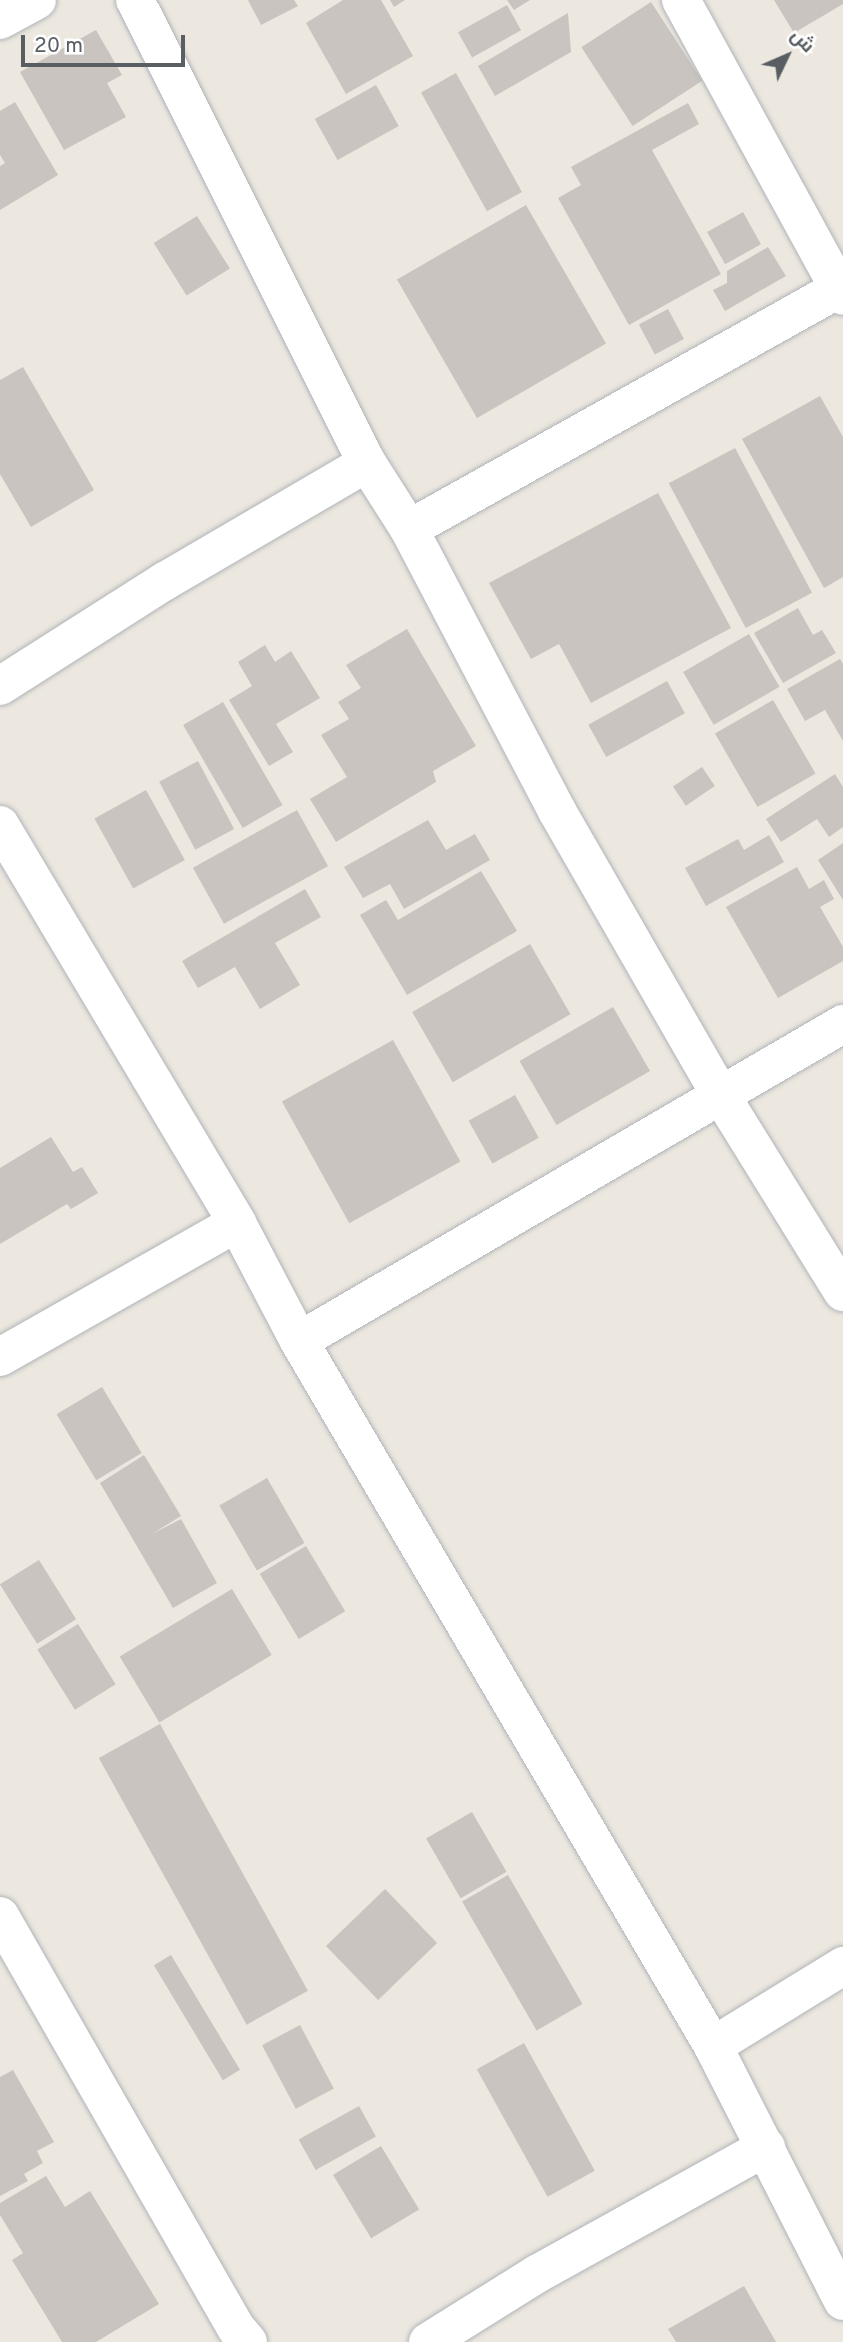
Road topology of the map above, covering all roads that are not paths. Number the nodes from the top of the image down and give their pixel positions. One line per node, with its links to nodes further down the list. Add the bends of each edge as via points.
1 (37, 0): 4 (street)
2 (135, 0): 6 (street)
3 (681, 0): 5 (street)
4 (0, 20)
5 (841, 292): 7 (street)
6 (367, 463): 7 (street); 8 (street, via 165,581)
7 (409, 528): 11 (street, via 557,811)
8 (0, 686)
9 (0, 825): 12 (street)
10 (843, 1024): 11 (street)
11 (720, 1094): 13 (street); 14 (street)
12 (237, 1223): 14 (street); 15 (street)
13 (843, 1292)
14 (299, 1341): 18 (street)
15 (0, 1357)
16 (0, 1916): 21 (street)
17 (843, 1966): 18 (street)
18 (713, 2046): 19 (street)
19 (766, 2147): 20 (street); 22 (street, via 537,2274)
20 (843, 2301)
21 (233, 2338)
22 (428, 2342)

